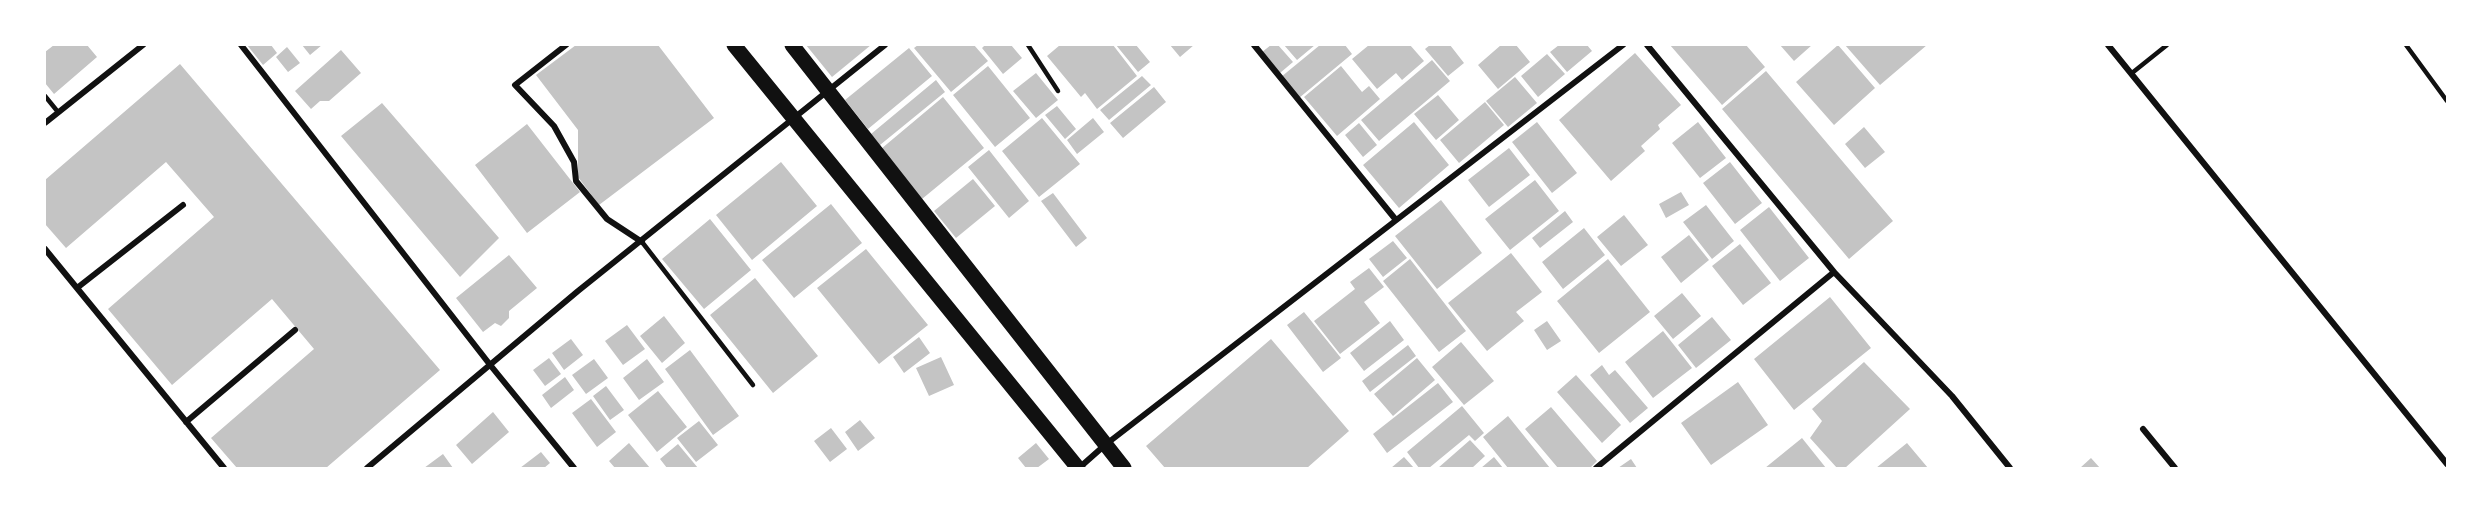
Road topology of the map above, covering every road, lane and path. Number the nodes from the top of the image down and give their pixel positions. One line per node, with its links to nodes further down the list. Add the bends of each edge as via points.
1 (143, 45): 19 (street)
2 (241, 45): 29 (street)
3 (566, 45): 24 (street, via 515,85 554,126 574,162 576,181 607,219)
4 (734, 45): 20 (main road)
5 (792, 45): 16 (main road)
6 (885, 45): 16 (street)
7 (1028, 45): 15 (lane)
8 (1623, 45): 23 (street)
9 (1647, 45): 26 (street)
10 (2108, 45): 14 (street)
11 (2167, 45): 14 (lane)
12 (2406, 45): 18 (lane)
13 (1256, 46): 23 (street)
14 (2132, 73): 34 (street)
15 (1058, 91)
16 (829, 92): 20 (street); 33 (main road)
17 (45, 96): 19 (lane)
18 (2447, 101)
19 (58, 112): 21 (street)
20 (792, 119): 24 (street); 38 (main road)
21 (45, 123)
22 (183, 205): 27 (street)
23 (1395, 220): 33 (street)
24 (642, 242): 29 (street); 30 (lane)
25 (45, 249): 27 (street)
26 (1834, 272): 40 (street); 41 (street, via 1952,396)
27 (77, 288): 31 (street)
28 (295, 330): 31 (street)
29 (491, 366): 36 (street); 37 (street)
30 (753, 385)
31 (186, 422): 35 (street)
32 (2143, 429): 42 (street)
33 (1105, 445): 38 (street); 39 (main road)
34 (2447, 464)
35 (224, 468)
36 (367, 468)
37 (574, 468)
38 (1079, 468)
39 (1124, 468)
40 (1596, 468)
41 (2010, 468)
42 (2175, 468)

